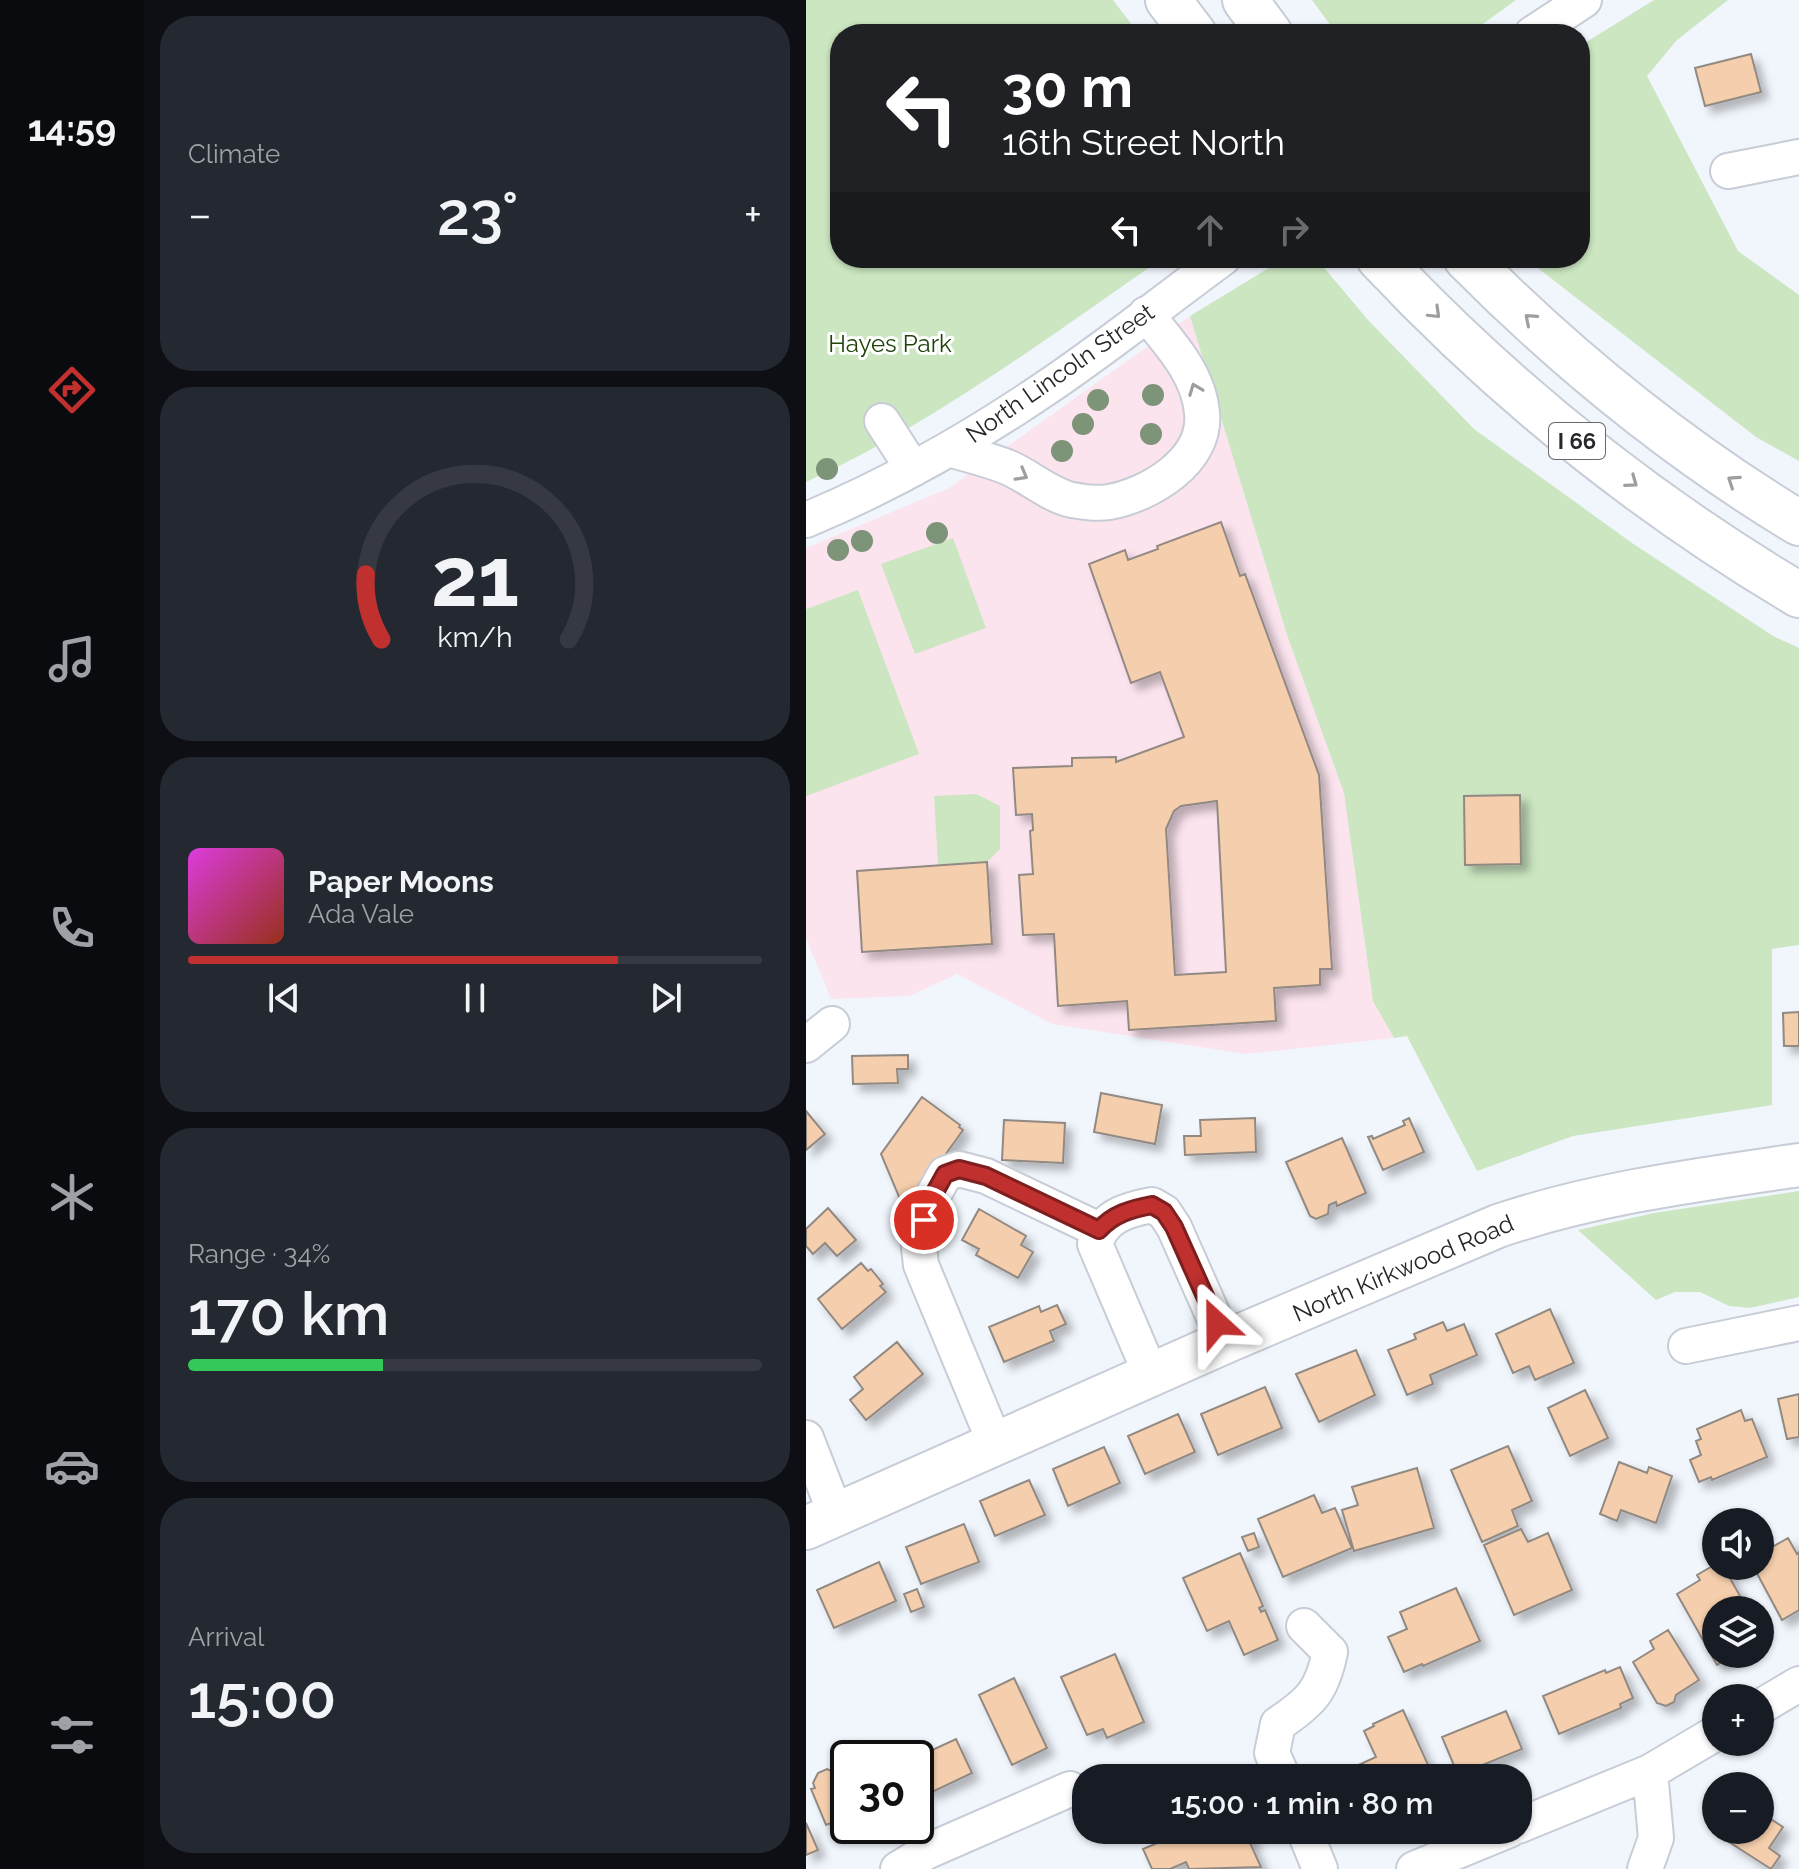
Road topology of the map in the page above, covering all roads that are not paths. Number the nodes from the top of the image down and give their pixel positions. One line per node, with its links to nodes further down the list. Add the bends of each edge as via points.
1 (1168, 0): 4 (highway)
2 (1245, 0): 5 (highway)
3 (1584, 0): 6 (street)
4 (1186, 24)
5 (1263, 24)
6 (1547, 24)
7 (1799, 157): 8 (street)
8 (1728, 171)
9 (1209, 268): 12 (street, North Lincoln Street)
10 (1389, 268): 18 (highway, I 66, one-way to 18, via 1540,411 1670,510)
11 (1477, 268): 17 (highway, I 66, one-way to 11, via 1642,415)
12 (1146, 314): 14 (street, North Lincoln Street, via 1048,387); 14 (street, one-way to 12, via 1007,467 1070,500 1107,503 1150,489 1183,463 1200,440 1203,416 1183,360)
13 (882, 421): 15 (street)
14 (949, 449): 15 (street, North Lincoln Street)
15 (913, 469): 16 (street, North Lincoln Street)
16 (806, 520)
17 (1799, 523)
18 (1799, 595)
19 (832, 1024): 20 (street)
20 (806, 1045)
21 (1799, 1142): 25 (main road, North Kirkwood Road, via 1610,1171 1489,1205)
22 (1799, 1165): 25 (main road, North Kirkwood Road, via 1615,1193 1538,1212)
23 (1099, 1230): 25 (street, via 1134,1208 1152,1205 1164,1212); 27 (street, via 1095,1244); 28 (street, via 986,1176 959,1169 945,1174 918,1238 921,1265)
24 (1799, 1323): 26 (street)
25 (1221, 1333): 27 (main road, North Kirkwood Road)
26 (1686, 1346)
27 (1147, 1366): 28 (main road, North Kirkwood Road); 30 (main road, North Kirkwood Road)
28 (987, 1424): 30 (main road, North Kirkwood Road)
29 (806, 1438): 30 (street)
30 (819, 1511)
31 (1304, 1626): 35 (street, via 1330,1652 1324,1681 1302,1708 1278,1724 1272,1753)
32 (1799, 1684): 33 (street)
33 (1774, 1699)
34 (1702, 1741): 36 (street)
35 (1277, 1764)
36 (1650, 1772): 38 (street); 44 (street, via 1656,1838)
37 (1070, 1789): 41 (street)
38 (1532, 1820)
39 (1310, 1844): 42 (street)
40 (1475, 1844): 43 (street)
41 (898, 1869)
42 (1320, 1869)
43 (1414, 1869)
44 (1645, 1869)

